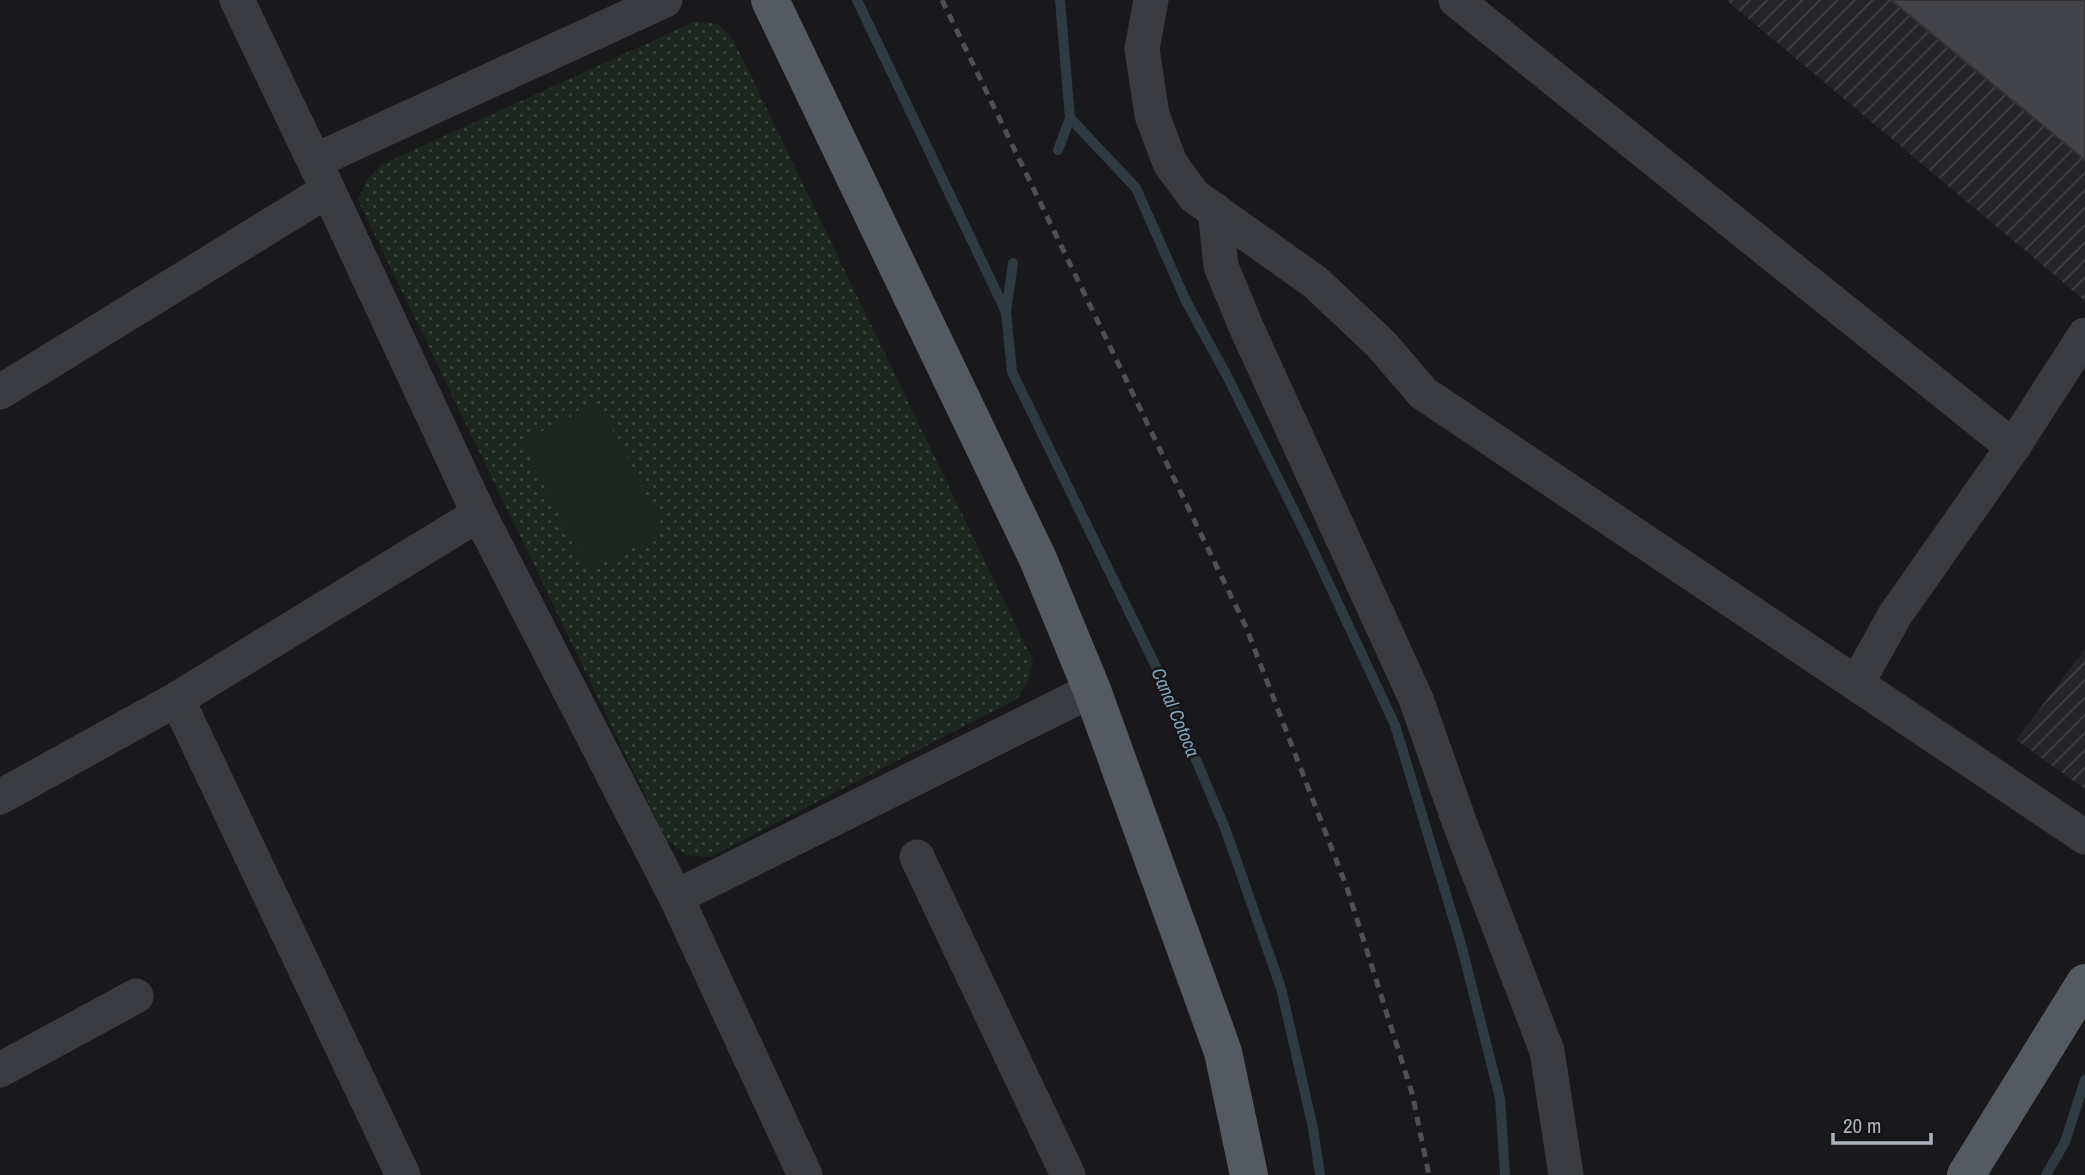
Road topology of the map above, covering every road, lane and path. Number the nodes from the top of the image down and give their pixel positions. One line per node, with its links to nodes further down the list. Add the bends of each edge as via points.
1 (237, 0): 6 (street)
2 (665, 0): 6 (street)
3 (770, 0): 13 (main road, via 1038,559)
4 (1151, 0): 7 (street, via 1142,49 1152,115 1170,163 1194,195)
5 (1456, 0): 10 (street)
6 (322, 176): 9 (street); 11 (street)
7 (1215, 210): 12 (street, via 1315,282 1381,344 1423,393); 26 (street, via 1221,266 1416,699 1547,1051)
8 (2085, 335): 10 (street)
9 (0, 392)
10 (2012, 447): 12 (street, via 1895,615)
11 (479, 514): 14 (street); 18 (street)
12 (1857, 683): 16 (street)
13 (1092, 690): 18 (street); 25 (main road, via 1223,1052)
14 (177, 699): 15 (street); 22 (street)
15 (0, 797)
16 (2085, 836)
17 (917, 857): 24 (street)
18 (676, 897): 23 (street)
19 (2085, 983): 27 (main road)
20 (136, 996): 21 (street)
21 (0, 1070)
22 (403, 1175)
23 (806, 1175)
24 (1068, 1175)
25 (1249, 1175)
26 (1566, 1175)
27 (1966, 1175)

